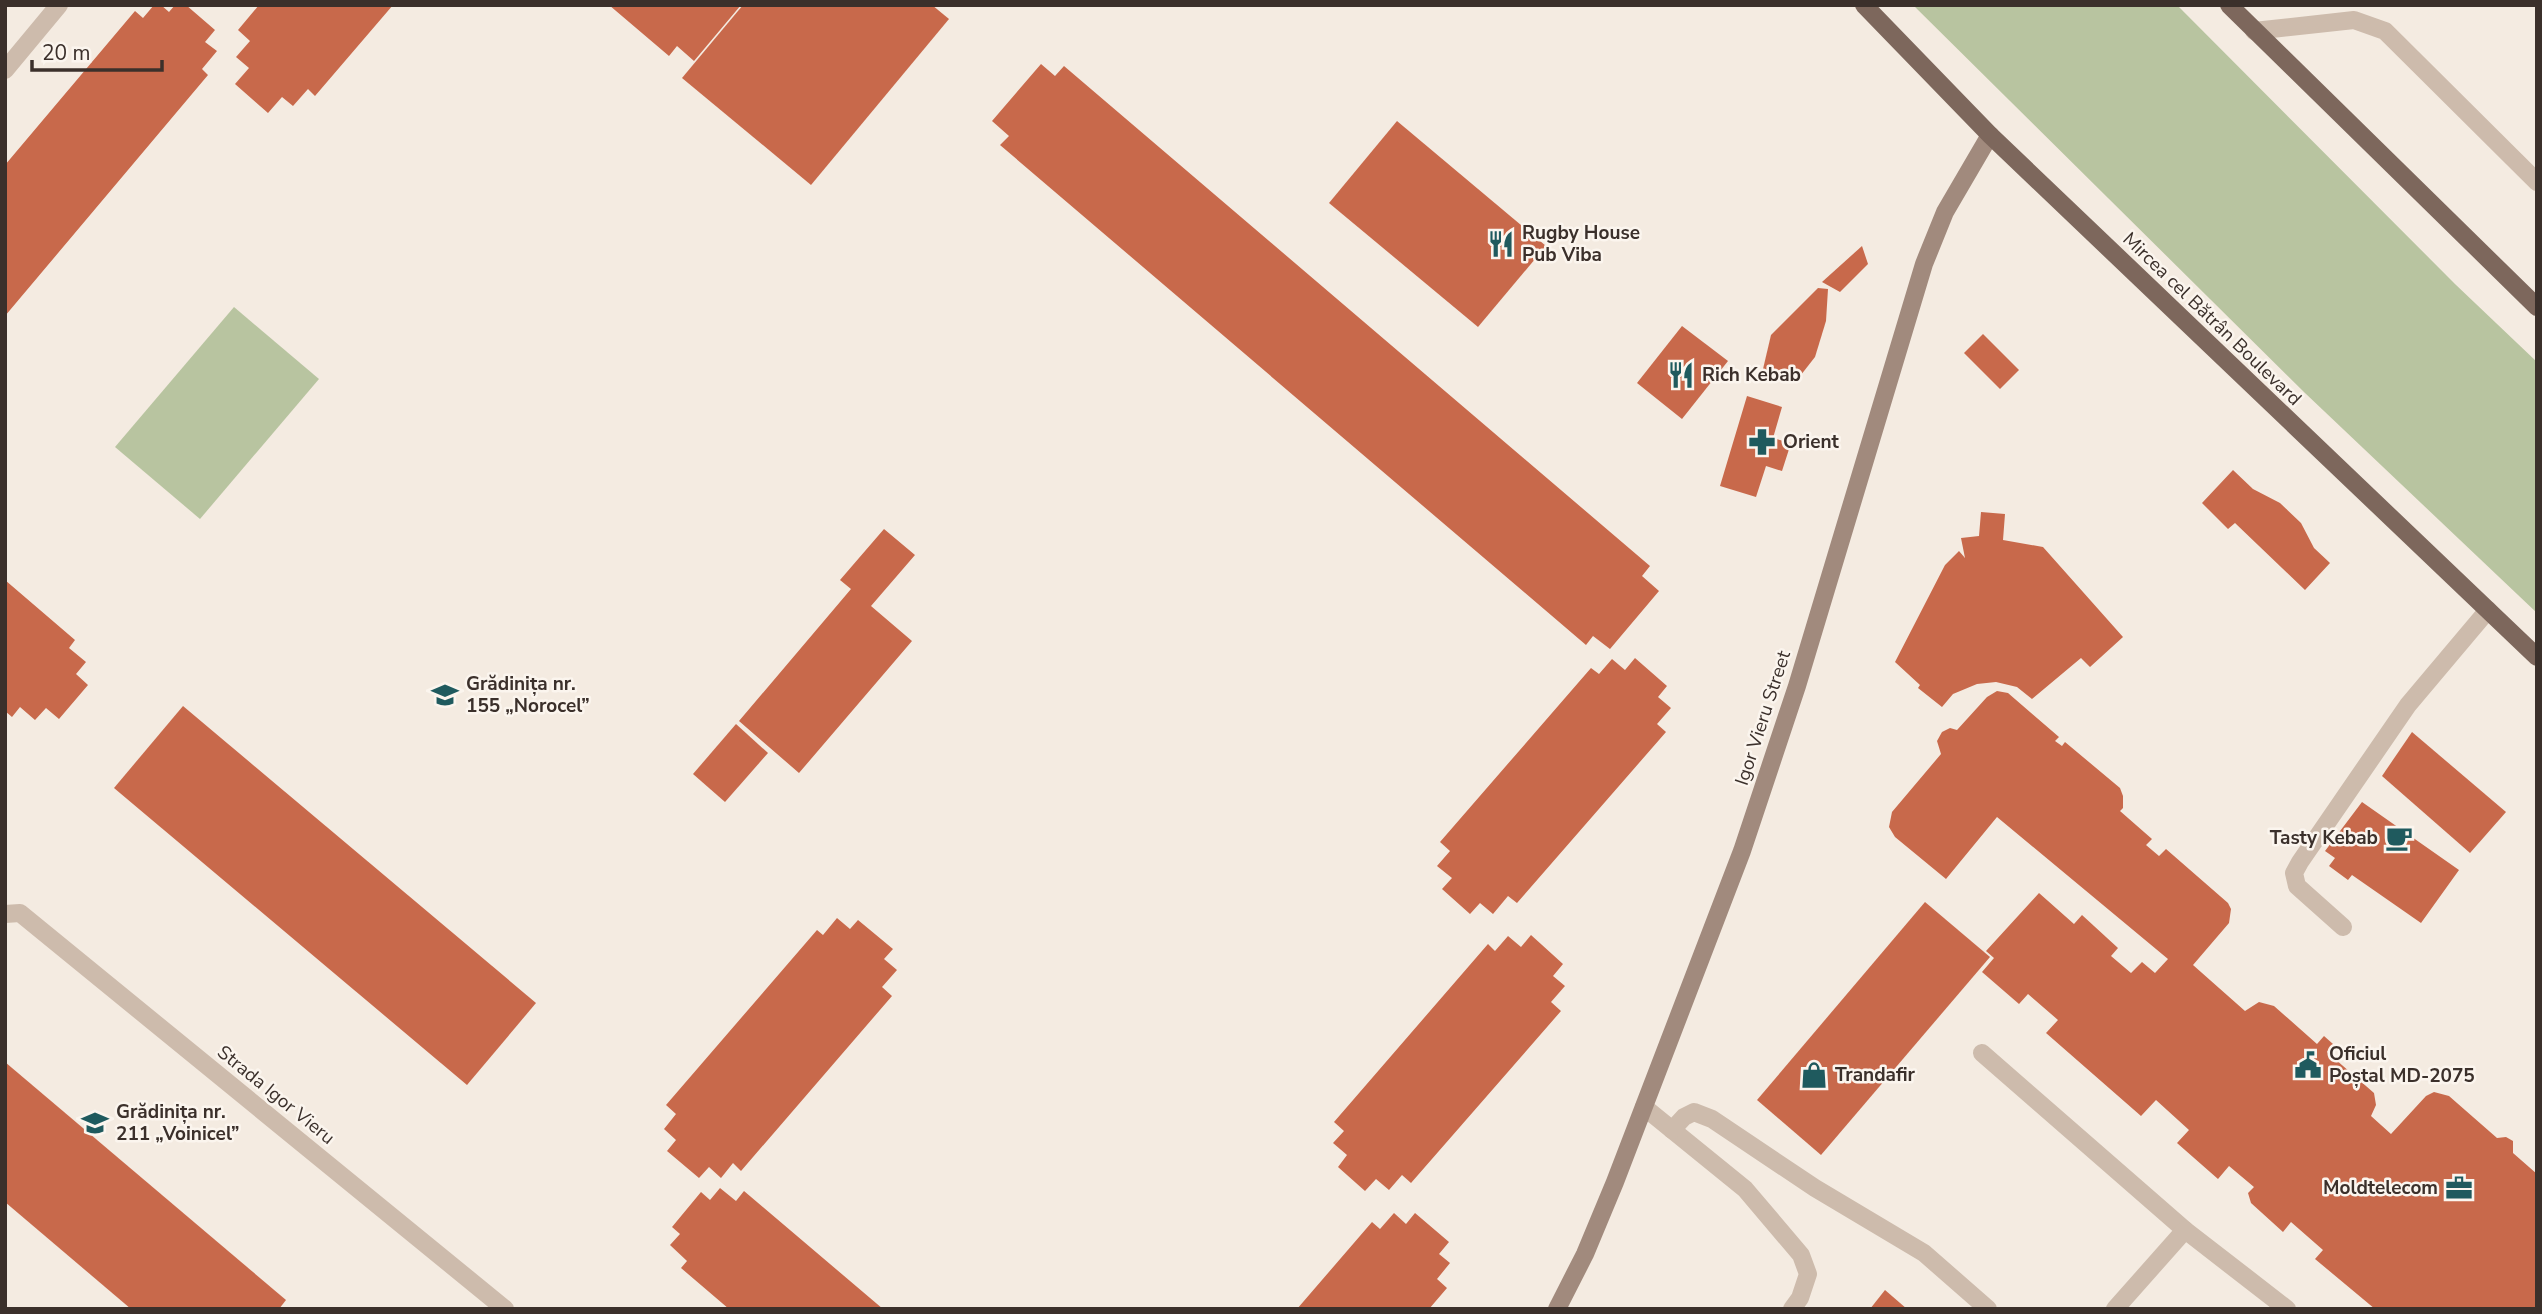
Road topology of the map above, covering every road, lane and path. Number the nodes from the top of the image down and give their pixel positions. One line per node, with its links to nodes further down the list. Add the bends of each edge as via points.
1 (59, 5): 5 (lane)
2 (1864, 5): 6 (main road, Mircea cel Bătrân Boulevard)
3 (2229, 5): 4 (main road)
4 (2254, 31): 7 (lane, via 2354,20 2385,31); 8 (main road)
5 (5, 70)
6 (1990, 135): 9 (main road, Mircea cel Bătrân Boulevard); 14 (main road, Igor Vieru Street, via 1945,212 1924,264 1797,686 1746,839)
7 (2537, 182)
8 (2537, 307)
9 (2487, 610): 10 (main road, Mircea cel Bătrân Boulevard); 12 (lane, via 2408,705 2294,873 2297,886)
10 (2537, 657)
11 (12, 914): 17 (lane, Strada Igor Vieru)
12 (2343, 926)
13 (1982, 1053): 16 (lane)
14 (1644, 1107): 15 (lane); 18 (main road, Igor Vieru Street, via 1585,1254)
15 (1672, 1130): 19 (lane, via 1745,1189 1801,1255 1808,1274); 20 (lane, via 1694,1112 1712,1119 1924,1253)
16 (2185, 1230): 21 (lane); 22 (lane)
17 (505, 1309)
18 (1557, 1309)
19 (1792, 1309)
20 (1988, 1309)
21 (2115, 1309)
22 (2287, 1309)

